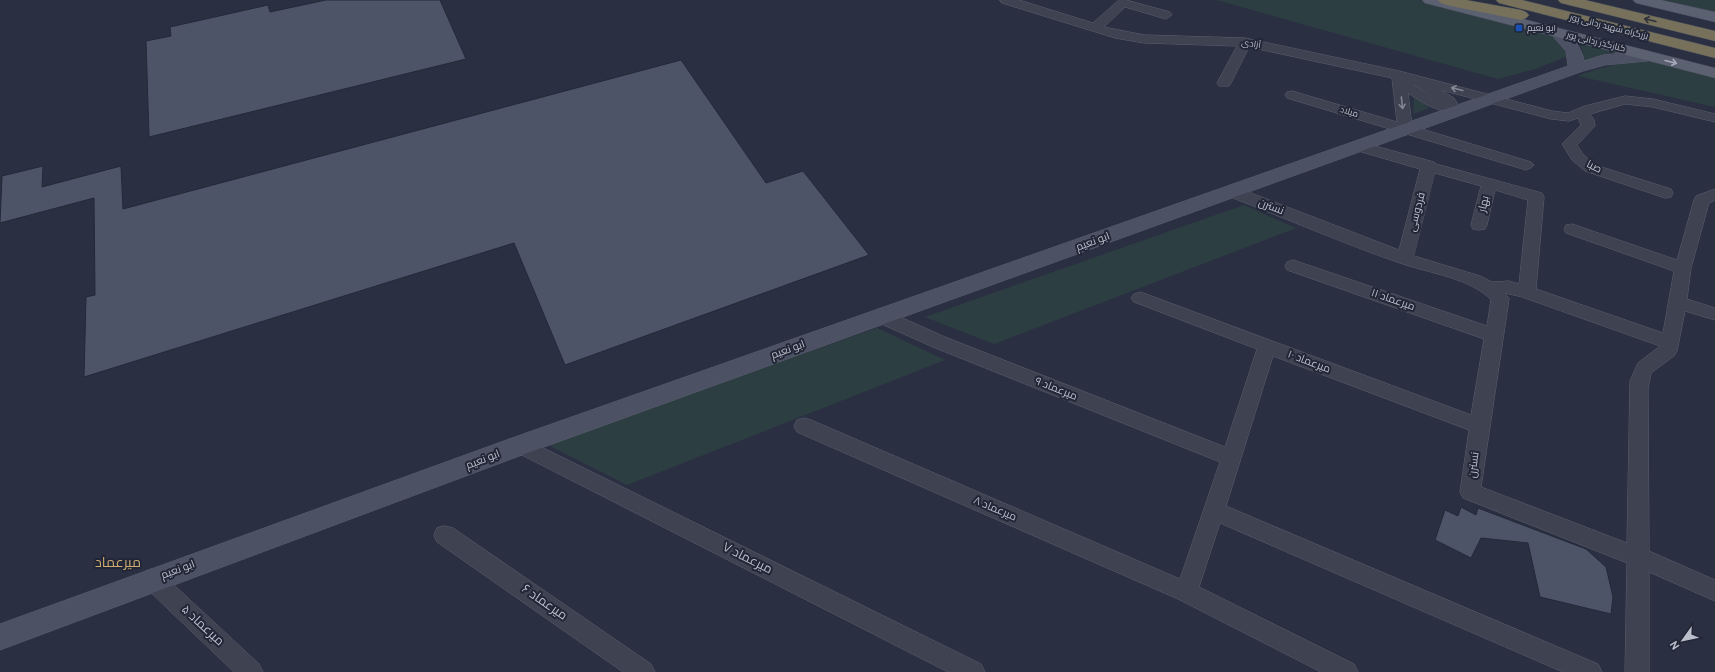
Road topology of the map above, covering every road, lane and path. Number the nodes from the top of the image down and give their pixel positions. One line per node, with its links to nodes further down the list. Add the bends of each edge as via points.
1 (1006, 0): 12 (street, آزادی)
2 (1430, 0): 13 (main road, کنارگذر ردانی پور)
3 (1446, 0): 11 (highway, via 1491,10)
4 (1504, 0): 11 (highway, بزرگراه شهید ردانی پور)
5 (1566, 0): 8 (highway, بزرگراه شهید ردانی پور)
6 (1575, 0): 8 (highway)
7 (1641, 0): 10 (main road)
8 (1611, 11): 14 (highway, بزرگراه شهید ردانی پور, one-way to 8)
9 (1166, 15): 12 (street, via 1123,3)
10 (1715, 17)
11 (1608, 27): 16 (highway, بزرگراه شهید ردانی پور)
12 (1095, 28): 15 (street, آزادی, via 1144,39)
13 (1558, 33): 17 (main road, کنارگذر ردانی پور); 18 (main road, via 1574,50)
14 (1715, 36)
15 (1245, 42): 20 (street, آزادی); 21 (street)
16 (1715, 53)
17 (1647, 56): 18 (main road, ابو نعیم, via 1602,60); 19 (main road, کنارگذر ردانی پور, one-way to 19)
18 (1577, 68): 23 (main road, ابو نعیم)
19 (1715, 73)
20 (1399, 75): 23 (street, آزادی, one-way to 20); 24 (street, via 1405,85 1432,103); 27 (street, one-way to 27)
21 (1224, 83)
22 (1292, 95): 27 (street, میلاد)
23 (1495, 99): 24 (main road, ابو نعیم); 25 (street, آزادی, via 1551,115 1569,117)
24 (1456, 112): 27 (main road, ابو نعیم)
25 (1582, 114): 26 (street, آزادی, via 1590,109 1626,100 1653,103); 33 (street, صبا, via 1588,126 1569,144 1577,157 1590,168)
26 (1715, 118)
27 (1405, 130): 28 (main road, ابو نعیم); 30 (street, میلاد)
28 (1360, 147): 29 (street); 32 (main road, ابو نعیم)
29 (1429, 165): 31 (street); 37 (street, فردوسی)
30 (1526, 165)
31 (1489, 183): 35 (street, بهار); 41 (street, via 1536,197)
32 (1233, 192): 37 (street, نسترن); 45 (main road, ابو نعیم)
33 (1666, 193)
34 (1715, 194): 39 (street, via 1702,200)
35 (1479, 225)
36 (1572, 229): 39 (street)
37 (1405, 259): 40 (street, نسترن, via 1474,280)
38 (1293, 266): 46 (street, میرعماد ۱۱)
39 (1683, 268): 43 (street)
40 (1490, 288): 41 (street, نسترن, via 1509,287); 46 (street, نسترن, via 1500,299)
41 (1527, 292): 47 (street, نسترن)
42 (1140, 298): 48 (street, میرعماد ۱۰)
43 (1678, 303): 44 (street); 47 (street)
44 (1715, 314)
45 (883, 317): 51 (main road, ابو نعیم); 52 (street, میرعماد ۹)
46 (1494, 335): 50 (street, نسترن)
47 (1670, 342): 55 (street, via 1668,351 1644,366 1637,385)
48 (1267, 346): 50 (street, میرعماد ۱۰); 52 (street)
49 (804, 426): 58 (street, میرعماد ۸)
50 (1479, 426): 55 (street, نسترن, via 1470,492)
51 (521, 445): 56 (main road, ابو نعیم, via 381,498); 63 (street, میرعماد ۷)
52 (1231, 458): 53 (street)
53 (1214, 511): 58 (street); 60 (street)
54 (445, 535): 62 (street, میرعماد ۶)
55 (1638, 557): 57 (street); 66 (street)
56 (152, 579): 59 (main road, ابو نعیم); 61 (street, میرعماد ۵)
57 (1715, 591)
58 (1186, 592): 64 (street, میرعماد ۸)
59 (0, 637)
60 (1566, 667): 65 (street)
61 (251, 672)
62 (643, 672)
63 (973, 672)
64 (1346, 672)
65 (1590, 672)
66 (1637, 672)

